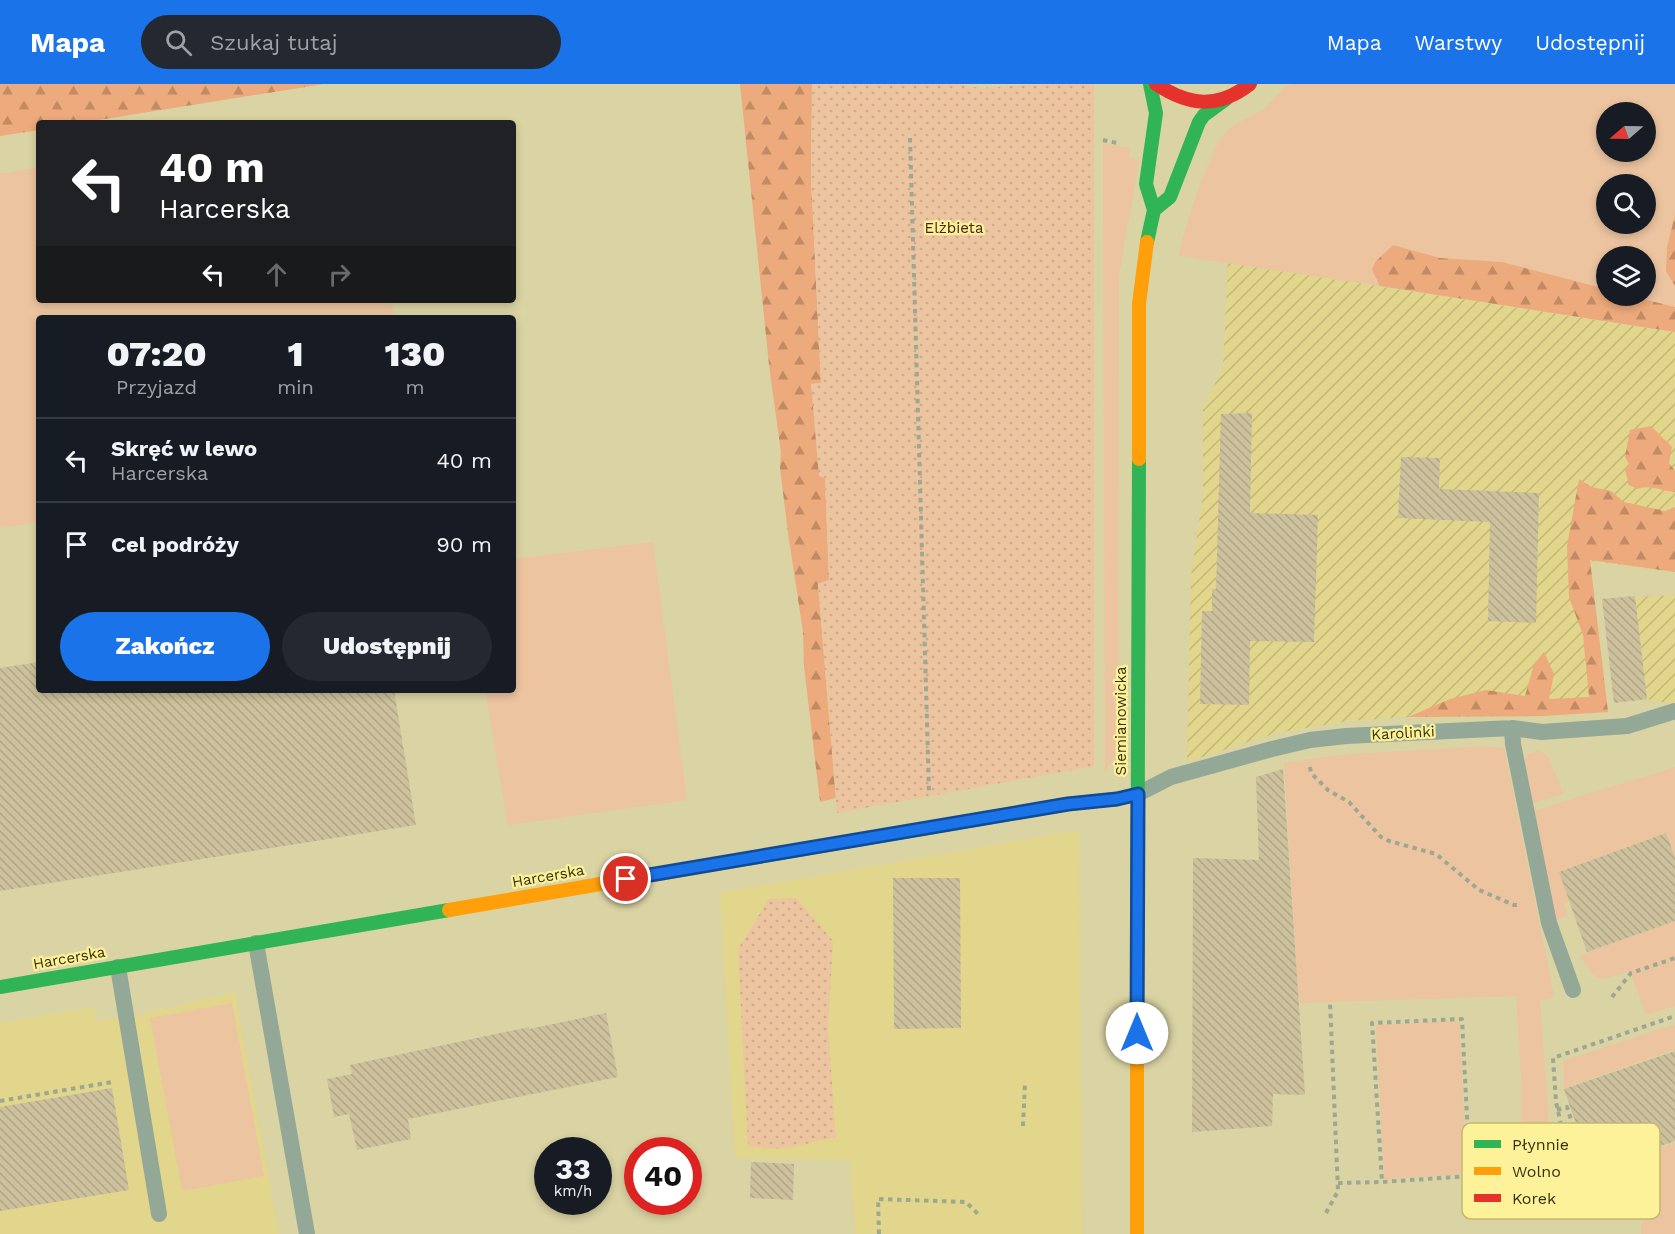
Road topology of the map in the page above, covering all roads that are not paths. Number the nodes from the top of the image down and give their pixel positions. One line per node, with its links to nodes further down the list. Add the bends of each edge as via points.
1 (1150, 84): 5 (street, Siemianowicka, via 1156,113 1146,184)
2 (1156, 84): 4 (street, via 1189,101)
3 (1250, 84): 4 (street, Siemianowicka)
4 (1226, 99): 5 (street, Siemianowicka, via 1199,122 1170,197)
5 (1154, 210): 8 (street, Siemianowicka, via 1139,304)
6 (1675, 711): 7 (lane, Karolinki, via 1627,726 1542,732)
7 (1512, 728): 8 (lane, Karolinki, via 1310,740 1171,777); 12 (lane, via 1549,922)
8 (1138, 794): 9 (street, Harcerska); 15 (street, Siemianowicka)
9 (256, 943): 10 (street, Harcerska); 14 (lane)
10 (118, 967): 11 (street, Harcerska); 13 (lane)
11 (0, 987)
12 (1573, 990)
13 (159, 1214)
14 (307, 1234)
15 (1137, 1234)

